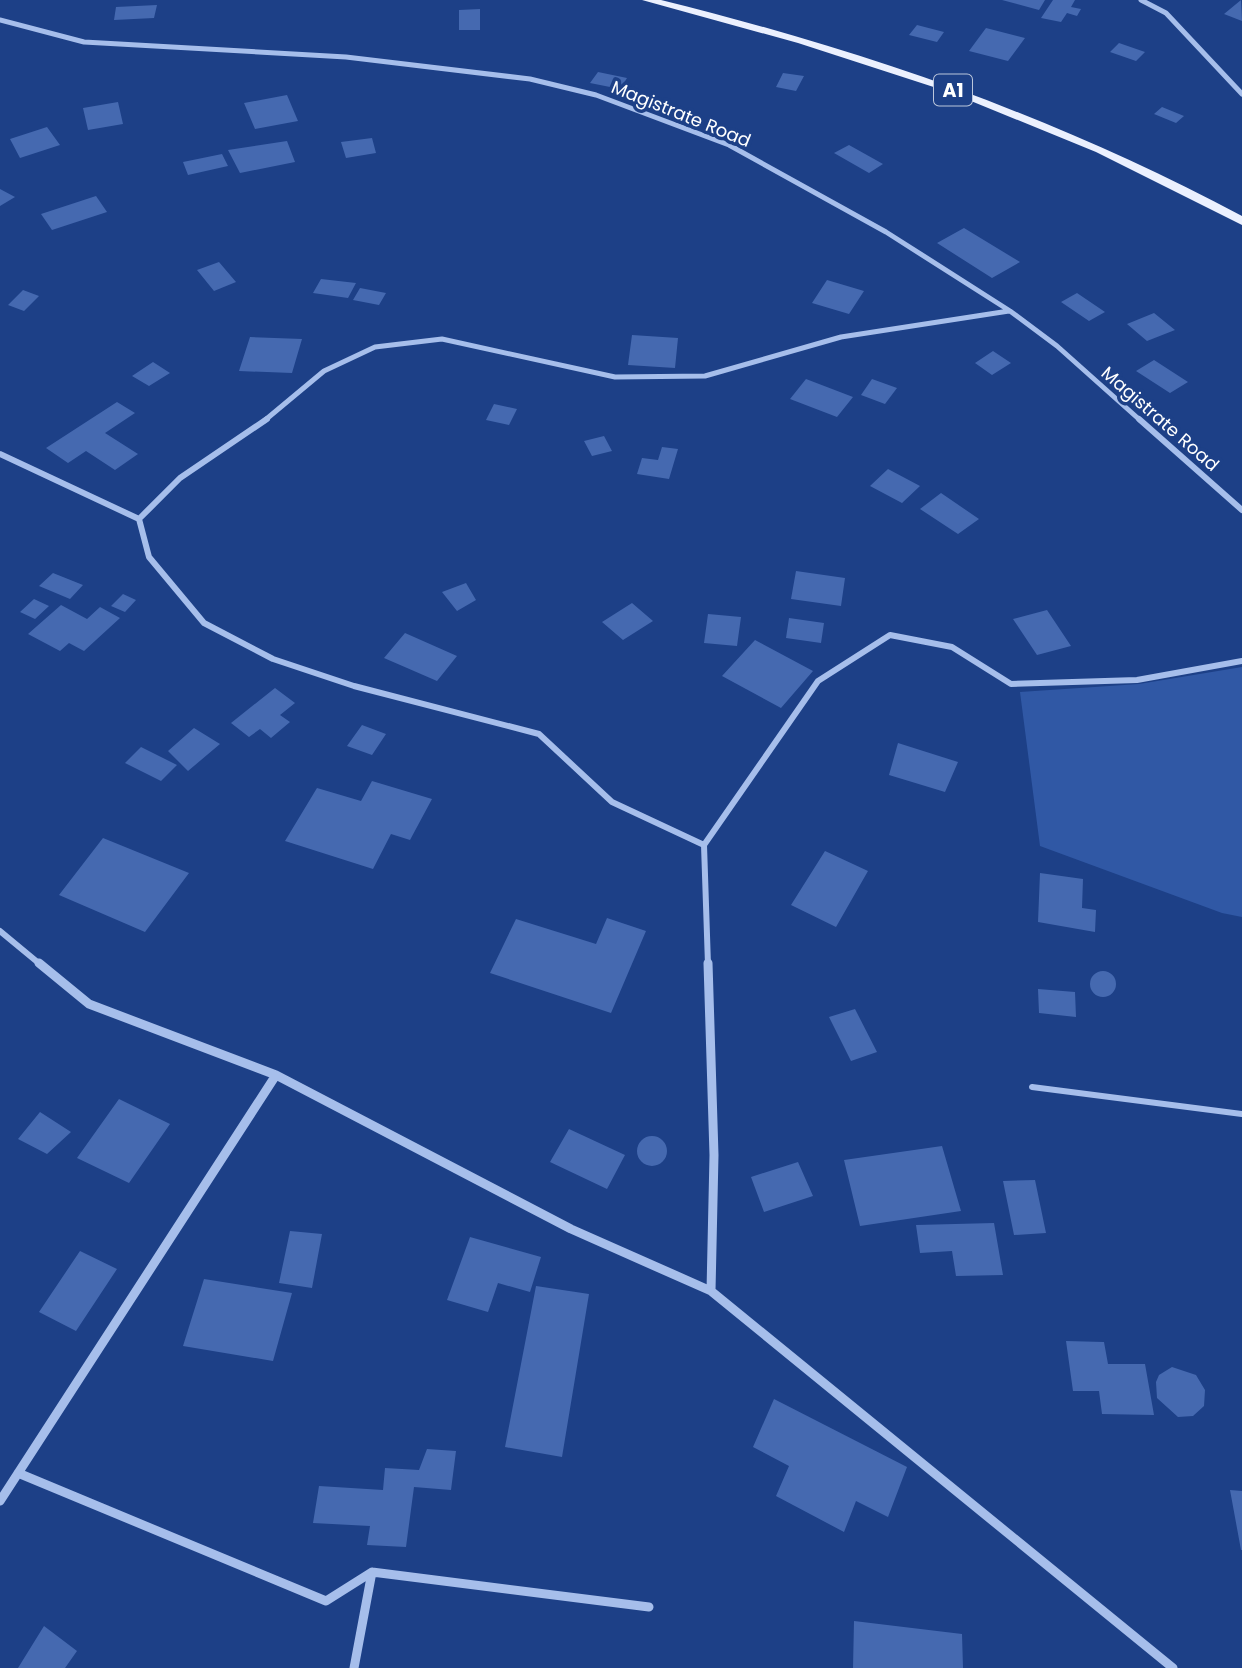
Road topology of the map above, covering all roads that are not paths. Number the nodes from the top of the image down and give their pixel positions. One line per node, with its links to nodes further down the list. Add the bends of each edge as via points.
1 (648, 0): 5 (main road, A1, via 874,61 1026,116 1180,186)
2 (1141, 0): 4 (street, via 1166,13)
3 (0, 20): 6 (street, Magistrate Road, via 84,42 346,57 530,79 596,95 729,145 886,232)
4 (1242, 94)
5 (1242, 221)
6 (1010, 311): 8 (street, Magistrate Road, via 1057,346); 9 (street, via 841,337 705,376 615,377 442,339 375,347 324,371 271,415 180,478)
7 (0, 454): 9 (street)
8 (1242, 510)
9 (139, 519): 11 (street, via 149,557 204,623 273,659 354,686 539,734 612,802)
10 (1242, 661): 11 (street, via 1137,680 1012,684 952,647 890,635 818,681)
11 (704, 845): 16 (street, via 714,1155)
12 (0, 931): 13 (street, via 89,1004)
13 (276, 1075): 16 (street, via 571,1229); 17 (street)
14 (1032, 1087): 15 (lane)
15 (1242, 1114)
16 (711, 1291): 22 (street)
17 (18, 1473): 18 (street); 19 (street, via 326,1601)
18 (0, 1501)
19 (372, 1572): 20 (street); 21 (street)
20 (649, 1607)
21 (354, 1668)
22 (1173, 1668)

